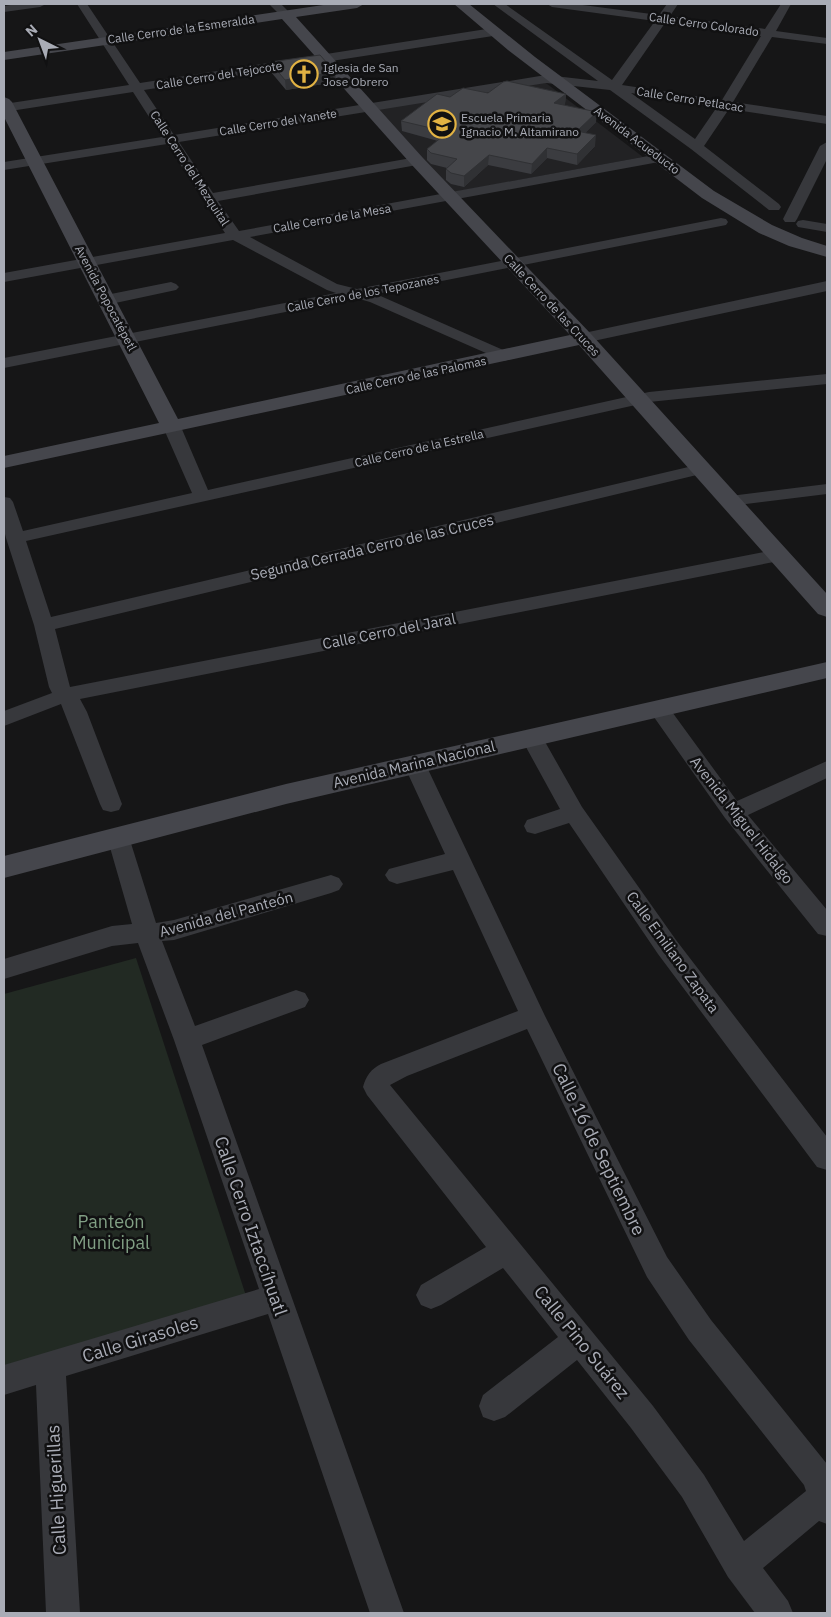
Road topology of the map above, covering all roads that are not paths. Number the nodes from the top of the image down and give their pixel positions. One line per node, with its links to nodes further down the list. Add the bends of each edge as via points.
1 (40, 4): 9 (street)
2 (82, 4): 14 (street, Calle Cerro del Mezquital)
3 (358, 4): 10 (street, Calle Cerro de la Esmeralda)
4 (461, 4): 12 (street, Avenida Acueducto)
5 (498, 4): 20 (street, Avenida Acueducto)
6 (560, 4): 11 (street, Calle Cerro Colorado)
7 (673, 4): 11 (street)
8 (786, 4): 13 (street)
9 (4, 9)
10 (280, 9): 14 (street, Calle Cerro de la Esmeralda); 17 (street, Calle Cerro de las Cruces)
11 (662, 18): 13 (street, Calle Cerro Colorado); 20 (street)
12 (493, 32): 17 (street, Calle Cerro del Tejocote); 18 (street, Avenida Acueducto)
13 (768, 33): 15 (street, Calle Cerro Colorado); 21 (street)
14 (106, 40): 16 (street, Calle Cerro de la Esmeralda); 19 (street, Calle Cerro del Mezquital)
15 (827, 41)
16 (4, 56)
17 (326, 58): 19 (street, Calle Cerro del Tejocote); 23 (street, Calle Cerro de las Cruces)
18 (553, 79): 20 (street, Calle Cerro Petlacac); 23 (street, Calle Cerro del Yanete); 28 (street, Avenida Acueducto)
19 (137, 87): 22 (street, Calle Cerro del Tejocote); 25 (street, Calle Cerro del Mezquital)
20 (614, 87): 21 (street, Calle Cerro Petlacac); 26 (street, Avenida Acueducto)
21 (725, 105): 24 (street, Calle Cerro Petlacac); 26 (street)
22 (5, 106): 29 (street, Avenida Popocatépetl)
23 (368, 107): 25 (street, Calle Cerro del Yanete); 30 (street, Calle Cerro de las Cruces)
24 (827, 120)
25 (170, 139): 29 (street, Calle Cerro del Yanete); 33 (street, Calle Cerro del Mezquital)
26 (696, 146): 34 (street, Avenida Acueducto)
27 (827, 146): 36 (street, via 797,222)
28 (660, 158): 32 (street, Calle Cerro de la Mesa); 38 (street, Avenida Acueducto, via 727,207 766,230)
29 (35, 161): 31 (street, Calle Cerro del Yanete); 39 (street, Avenida Popocatépetl)
30 (417, 161): 32 (street, Calle Cerro de las Cruces); 33 (street)
31 (4, 166)
32 (452, 196): 37 (street, Calle Cerro de la Mesa); 40 (street, Calle Cerro de las Cruces)
33 (209, 198): 37 (street, Calle Cerro del Mezquital)
34 (774, 207)
35 (722, 222): 40 (street, Calle Cerro de los Tepozanes)
36 (827, 228)
37 (236, 236): 39 (street, Calle Cerro de la Mesa); 44 (street, Calle Cerro del Mezquital, via 332,287)
38 (827, 252)
39 (88, 263): 41 (street, Calle Cerro de la Mesa); 45 (street, Avenida Popocatépetl)
40 (512, 263): 44 (street, Calle Cerro de los Tepozanes); 46 (street, Calle Cerro de las Cruces)
41 (4, 278)
42 (827, 286): 46 (street, Calle Cerro de las Palomas)
43 (171, 287): 45 (street)
44 (354, 294): 47 (street, Calle Cerro de los Tepozanes); 48 (street, Calle Cerro del Mezquital, via 375,299)
45 (106, 300): 47 (street, Avenida Popocatépetl)
46 (584, 338): 48 (street, Calle Cerro de las Palomas); 51 (street, Calle Cerro de las Cruces)
47 (127, 339): 49 (street, Calle Cerro de los Tepozanes); 52 (street, Avenida Popocatépetl)
48 (504, 356): 52 (street, Calle Cerro de las Palomas)
49 (4, 363)
50 (827, 379): 51 (street, Calle Cerro de la Estrella)
51 (638, 399): 54 (street, Calle Cerro de las Cruces); 56 (street, Calle Cerro de la Estrella)
52 (172, 427): 53 (street, Calle Cerro de las Palomas); 56 (street, Avenida Popocatépetl)
53 (4, 462)
54 (701, 469): 57 (street, Calle Cerro de las Cruces); 62 (street, Segunda Cerrada Cerro de las Cruces)
55 (827, 489): 57 (street)
56 (202, 496): 59 (street, Calle Cerro de la Estrella)
57 (730, 501): 60 (street, Calle Cerro de las Cruces)
58 (4, 502): 59 (street)
59 (15, 538): 62 (street)
60 (779, 555): 61 (street, Calle Cerro de las Cruces); 64 (street, Calle Cerro del Jaral)
61 (827, 609)
62 (44, 625): 64 (street, via 56,678)
63 (827, 670): 65 (street, Avenida Marina Nacional)
64 (65, 695): 66 (street, Calle Cerro del Jaral); 70 (street, via 76,712)
65 (660, 710): 67 (street, Avenida Marina Nacional); 71 (street, Avenida Miguel Hidalgo)
66 (4, 719)
67 (532, 738): 68 (street, Avenida Marina Nacional); 72 (street, Calle Emiliano Zapata)
68 (414, 764): 74 (street, Avenida Marina Nacional); 75 (street, Calle 16 de Septiembre)
69 (827, 770): 71 (street)
70 (111, 804)
71 (733, 812): 79 (street, Avenida Miguel Hidalgo)
72 (574, 813): 73 (street); 85 (street, Calle Emiliano Zapata, via 667,947)
73 (535, 826)
74 (118, 837): 76 (street, Avenida Marina Nacional); 80 (street, Calle Cerro Iztaccíhuatl)
75 (459, 860): 77 (street); 83 (street, Calle 16 de Septiembre)
76 (4, 868)
77 (397, 875)
78 (331, 884): 80 (street, Avenida del Panteón, via 174,930)
79 (826, 923)
80 (147, 934): 81 (street, Avenida del Panteón, via 112,936); 84 (street, Calle Cerro Iztaccíhuatl)
81 (4, 969)
82 (296, 1000): 84 (street)
83 (533, 1016): 86 (street, Calle Pino Suárez, via 398,1068 381,1076 376,1087); 93 (street, Calle 16 de Septiembre, via 657,1267 700,1330 809,1464)
84 (187, 1040): 88 (street, Calle Cerro Iztaccíhuatl)
85 (827, 1158)
86 (506, 1250): 87 (street); 89 (street, Calle Pino Suárez)
87 (431, 1295)
88 (276, 1298): 90 (street, Calle Girasoles); 96 (street, Calle Cerro Iztaccíhuatl)
89 (580, 1339): 92 (street); 94 (street, Calle Pino Suárez, via 692,1486)
90 (50, 1366): 91 (street, Calle Girasoles); 95 (street, Calle Higuerillas)
91 (4, 1380)
92 (494, 1406)
93 (826, 1500): 94 (street)
94 (740, 1565): 97 (street, Calle Pino Suárez)
95 (63, 1613)
96 (387, 1613)
97 (776, 1613)

